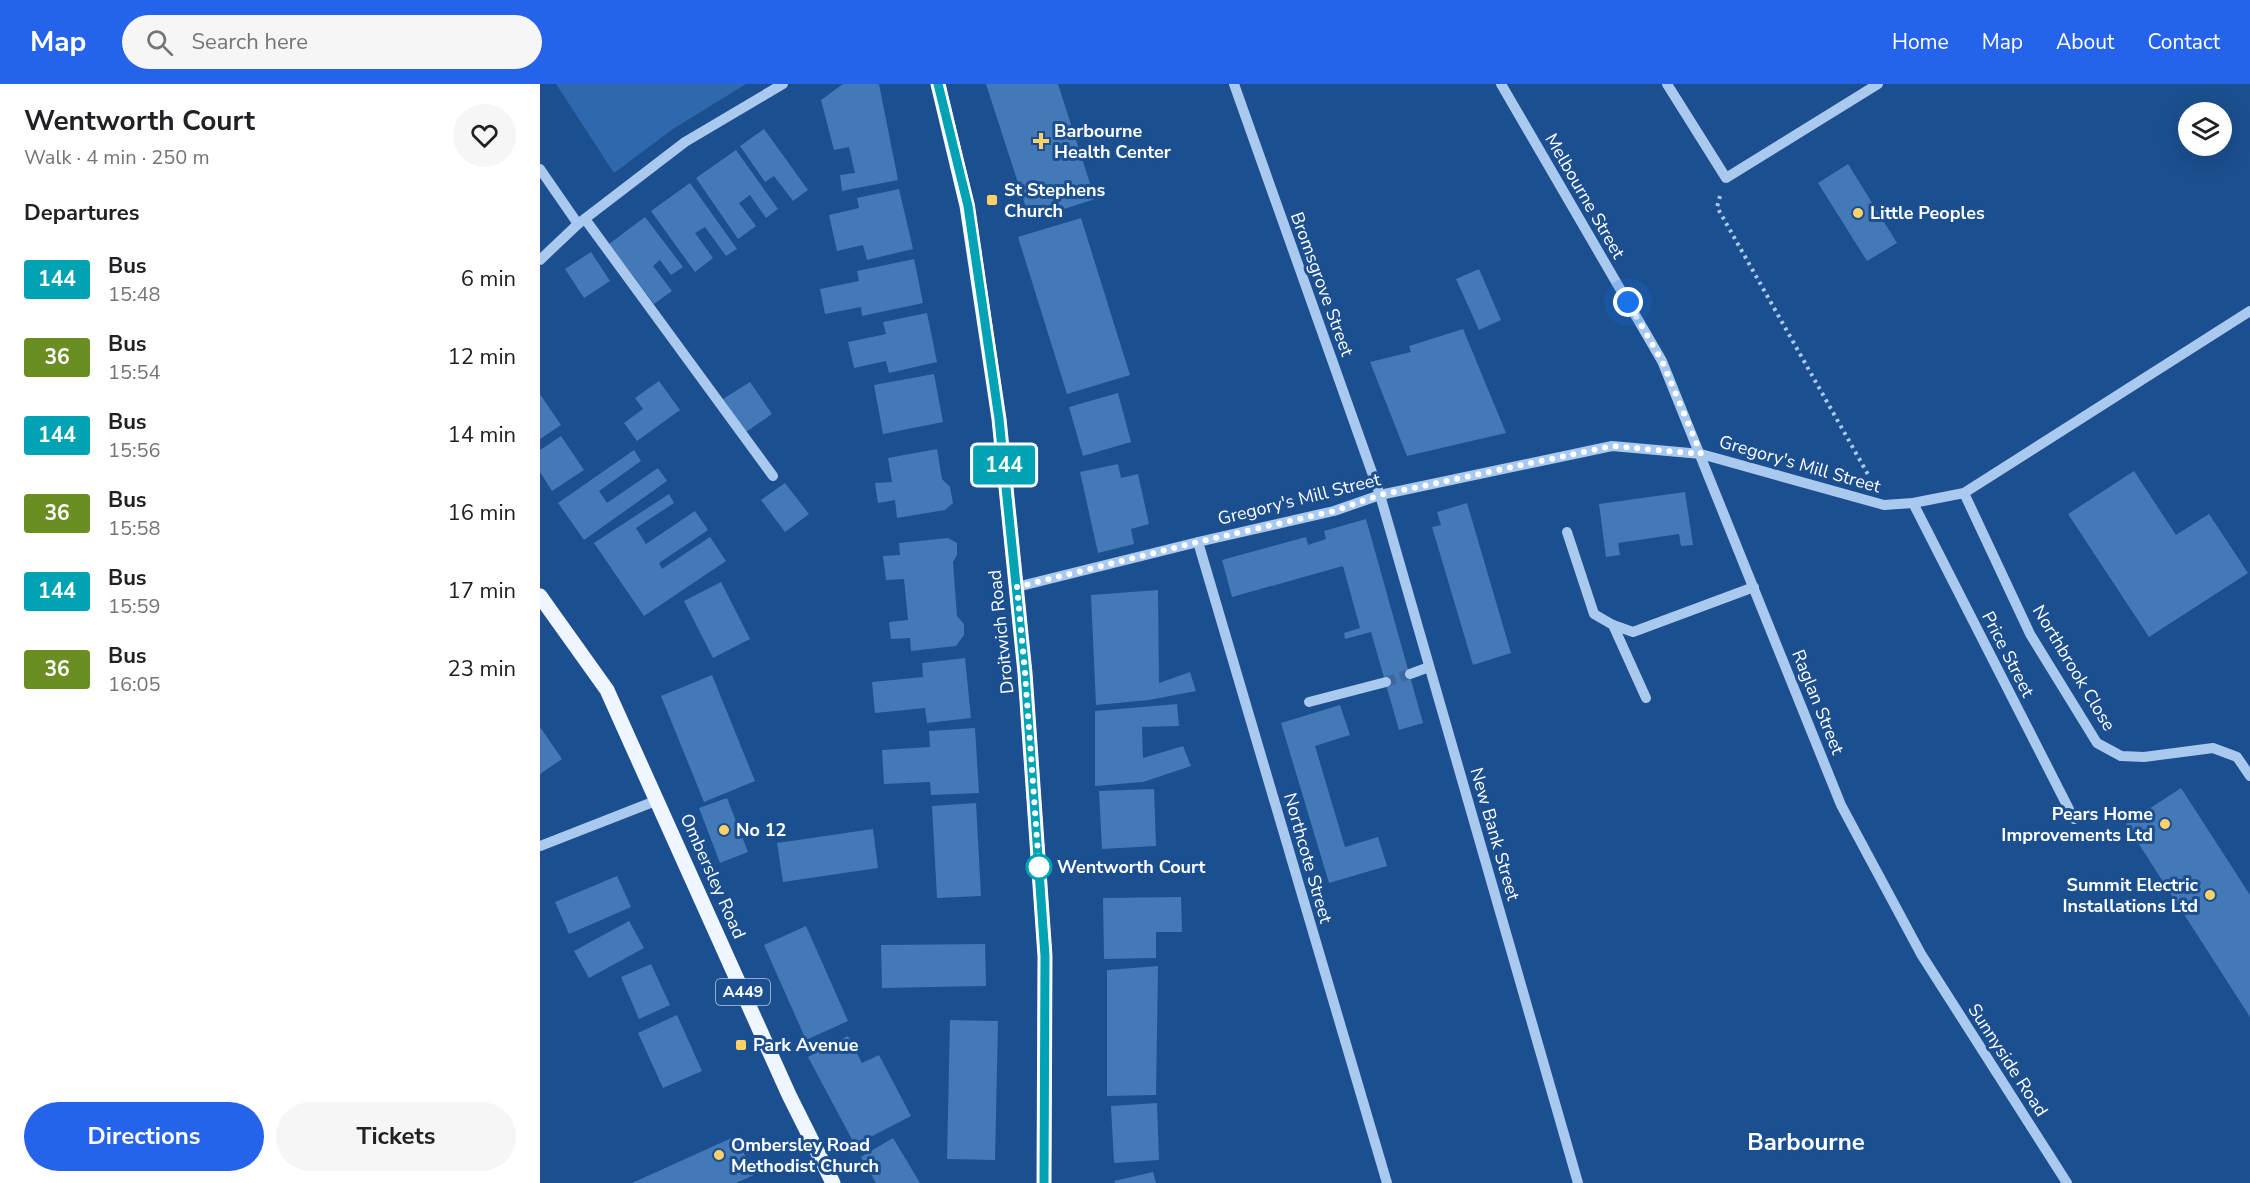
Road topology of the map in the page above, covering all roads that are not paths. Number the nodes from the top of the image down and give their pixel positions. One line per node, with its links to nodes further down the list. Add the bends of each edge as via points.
1 (783, 84): 8 (street, via 685,142)
2 (938, 84): 19 (main road, Droitwich Road, via 968,206 999,419)
3 (1234, 84): 14 (street, Bromsgrove Street)
4 (1501, 84): 11 (street, Melbourne Street, via 1662,361)
5 (1667, 84): 6 (street, via 1726,178)
6 (1878, 84)
7 (540, 169): 8 (street)
8 (581, 222): 9 (street); 12 (street)
9 (540, 260)
10 (2250, 311): 13 (street, Gregory's Mill Street)
11 (1701, 454): 14 (street, Gregory's Mill Street, via 1612,446); 15 (street, Gregory's Mill Street, via 1884,505); 18 (street, Raglan Street)
12 (773, 476)
13 (1964, 493): 15 (street, Gregory's Mill Street); 27 (street, Northbrook Close, via 2030,634 2097,742 2121,756 2213,748 2237,757)
14 (1380, 495): 17 (street, Gregory's Mill Street, via 1334,511); 22 (street, New Bank Street)
15 (1913, 503): 29 (street, Price Street)
16 (1567, 532): 21 (street, via 1594,614)
17 (1198, 542): 19 (street, Gregory's Mill Street); 34 (street, Northcote Street)
18 (1754, 586): 21 (street, via 1633,632); 31 (street, Raglan Street, via 1841,805)
19 (1017, 587): 33 (main road, Droitwich Road, via 1045,956)
20 (540, 596): 28 (main road, Ombersley Road / A449, via 607,690)
21 (1613, 625): 25 (street)
22 (1429, 667): 23 (street); 35 (street, New Bank Street)
23 (1410, 674)
24 (1386, 682): 26 (street)
25 (1646, 698)
26 (1309, 702)
27 (2250, 776)
28 (658, 800): 30 (street); 32 (main road, Ombersley Road / A449)
29 (2074, 819)
30 (540, 846)
31 (1921, 954): 36 (street, Sunnyside Road)
32 (832, 1183)
33 (1044, 1183)
34 (1387, 1183)
35 (1578, 1183)
36 (2067, 1183)

